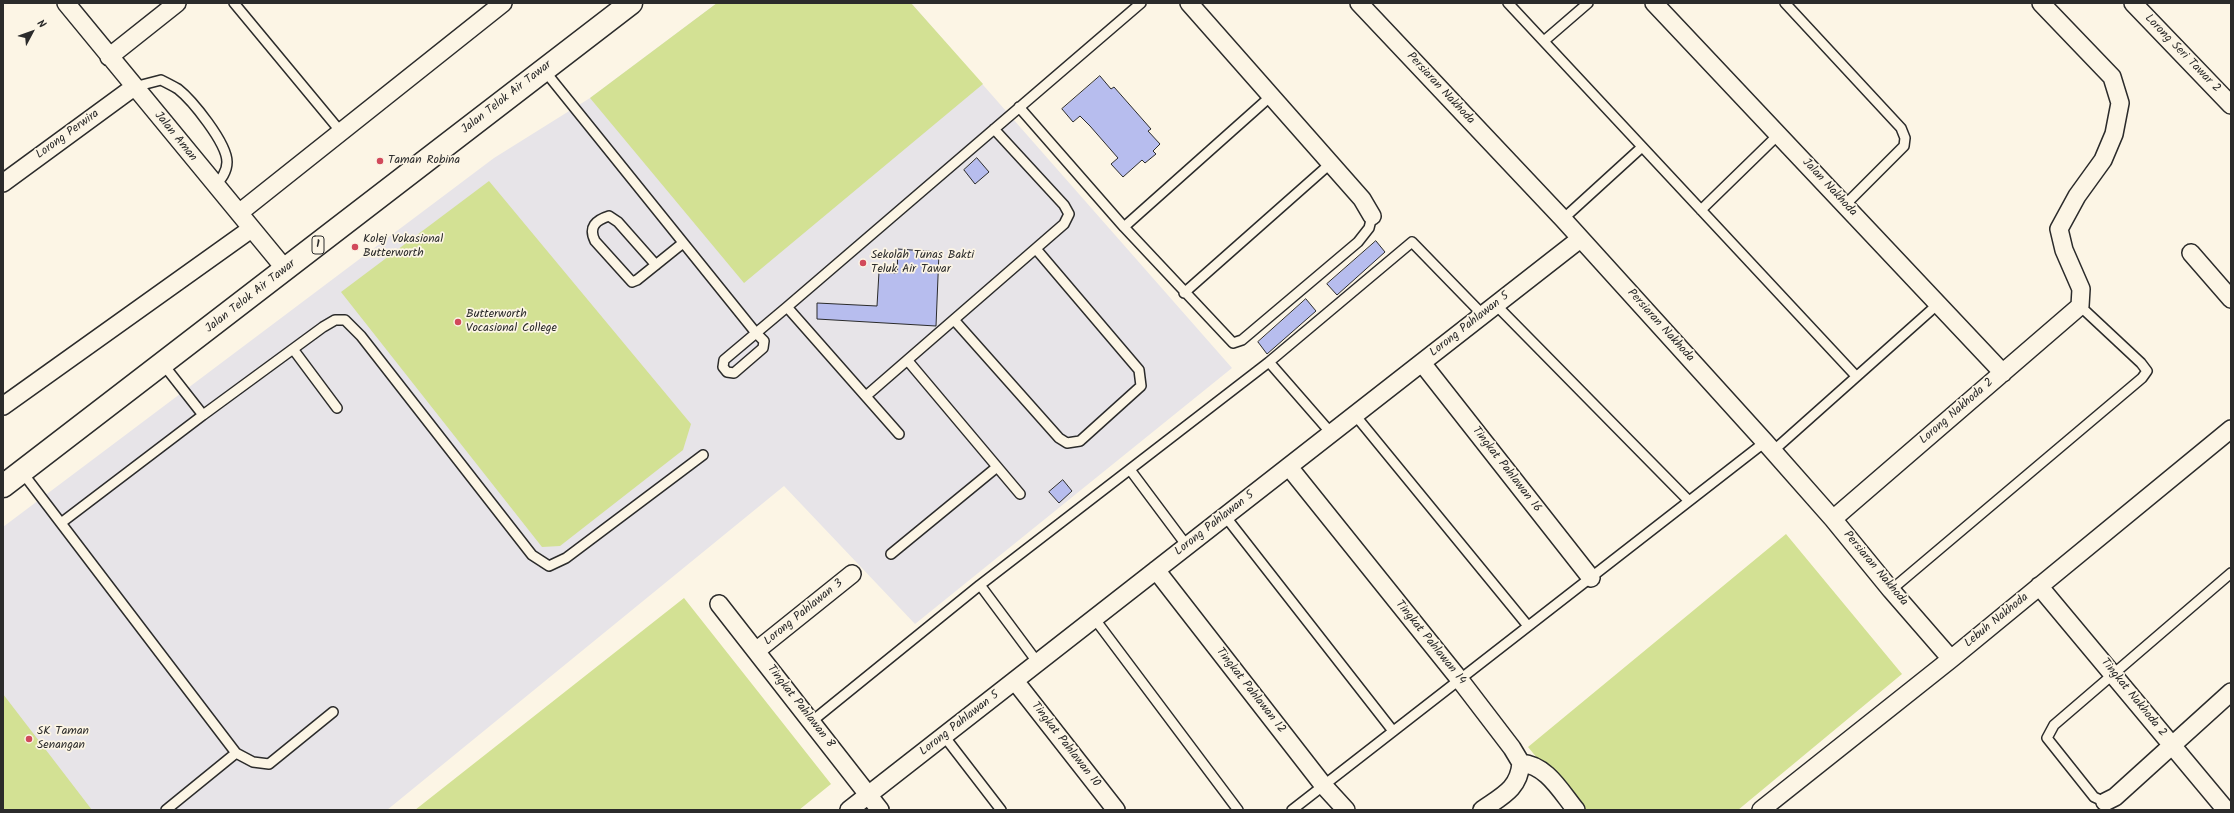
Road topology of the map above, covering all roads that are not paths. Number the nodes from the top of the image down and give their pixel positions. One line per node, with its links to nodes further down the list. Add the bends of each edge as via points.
1 (66, 3): 16 (street, Jalan Aman)
2 (177, 3): 16 (street)
3 (234, 3): 23 (lane)
4 (503, 3): 23 (street)
5 (631, 3): 17 (main road, Jalan Telok Air Tawar / 1)
6 (1140, 3): 21 (lane)
7 (1189, 3): 19 (street)
8 (1359, 3): 33 (street, Persiaran Nakhoda)
9 (1508, 3): 15 (lane)
10 (1588, 3): 15 (lane)
11 (1654, 3): 24 (street, Jalan Nakhoda)
12 (1785, 3): 29 (lane, via 1892,117 1905,138 1904,146)
13 (2041, 3): 46 (street, via 2112,77 2120,103 2114,134 2103,160 2077,196 2058,229 2081,289)
14 (2140, 5): 20 (street, Lorong Seri Tawar 2)
15 (1544, 41): 25 (lane)
16 (109, 57): 18 (street, Jalan Aman)
17 (544, 69): 37 (lane); 41 (main road, Jalan Telok Air Tawar / 1)
18 (134, 87): 27 (street, Lorong Perwira); 28 (street, Jalan Aman); 28 (lane, via 161,80 178,89 200,111 219,140 227,161 224,176)
19 (1271, 96): 26 (street); 34 (lane)
20 (2231, 105)
21 (1019, 107): 22 (lane); 34 (lane)
22 (994, 129): 38 (lane, via 1064,205 1069,214 1064,224); 47 (lane)
23 (341, 132): 31 (street)
24 (1778, 134): 29 (street, Jalan Nakhoda); 30 (lane)
25 (1642, 147): 30 (lane); 33 (lane)
26 (1330, 163): 32 (street, via 1362,199); 42 (lane)
27 (3, 183)
28 (215, 186): 31 (street, Jalan Aman)
29 (1845, 205): 44 (street, Jalan Nakhoda)
30 (1701, 210): 57 (lane)
31 (239, 213): 35 (street, Jalan Aman)
32 (1372, 216): 42 (lane, via 1369,228 1358,242 1242,340 1233,343)
33 (1563, 219): 36 (street, Persiaran Nakhoda)
34 (1124, 227): 42 (lane)
35 (251, 229): 41 (street, Jalan Aman); 59 (street)
36 (1580, 239): 45 (street, Lorong Pahlawan 5); 66 (street, Persiaran Nakhoda)
37 (683, 243): 40 (lane); 50 (lane)
38 (1036, 249): 49 (lane); 49 (lane, via 1139,370 1141,386 1080,441 1067,443 1059,438)
39 (2191, 252): 43 (street)
40 (656, 265): 40 (lane, via 618,222 609,216 593,225 591,233 595,241 632,282)
41 (286, 270): 55 (main road, Jalan Telok Air Tawar / 1)
42 (1184, 293)
43 (2231, 299)
44 (1938, 304): 56 (street, Jalan Nakhoda); 57 (lane)
45 (1496, 305): 48 (street, Lorong Pahlawan 5); 74 (lane)
46 (2080, 306): 56 (street, Lorong Nakhoda 2); 86 (lane, via 2147,371 2142,378)
47 (787, 307): 50 (lane); 58 (lane)
48 (1482, 315): 53 (lane, via 1412,242); 54 (street, Lorong Pahlawan 5)
49 (955, 321): 52 (lane)
50 (756, 333): 50 (lane, via 764,341 763,348 734,373 727,372 723,367 724,360)
51 (293, 349): 60 (lane); 61 (lane); 67 (lane, via 335,320 345,320 362,336 532,555 549,566 566,558)
52 (908, 361): 58 (lane); 68 (lane)
53 (1269, 362): 64 (lane); 70 (lane)
54 (1422, 363): 62 (street, Lorong Pahlawan 5); 83 (street, Tingkat Pahlawan 16)
55 (164, 364): 61 (lane); 71 (main road, Jalan Telok Air Tawar / 1)
56 (2003, 373): 76 (street, Lorong Nakhoda 2)
57 (1856, 376): 66 (lane)
58 (866, 396): 65 (lane)
59 (3, 406)
60 (337, 408)
61 (203, 415): 77 (lane)
62 (1355, 415): 64 (street, Lorong Pahlawan 5); 89 (lane)
63 (2231, 429): 85 (street, Lebuh Nakhoda)
64 (1331, 433): 69 (street, Lorong Pahlawan 5)
65 (899, 434)
66 (1769, 447): 74 (lane); 76 (street, Persiaran Nakhoda)
67 (703, 455)
68 (997, 467): 73 (lane); 79 (lane)
69 (1289, 467): 75 (street, Lorong Pahlawan 5); 94 (street, Tingkat Pahlawan 14)
70 (1131, 471): 78 (lane); 84 (lane)
71 (22, 472): 72 (main road, Jalan Telok Air Tawar / 1); 77 (lane)
72 (3, 486)
73 (1020, 494)
74 (1689, 501): 83 (lane)
75 (1225, 516): 78 (street, Lorong Pahlawan 5); 99 (lane)
76 (1833, 519): 86 (street, Persiaran Nakhoda)
77 (61, 523): 102 (lane)
78 (1187, 546): 80 (street, Lorong Pahlawan 5)
79 (891, 554)
80 (1156, 570): 88 (street, Lorong Pahlawan 5); 104 (street, Tingkat Pahlawan 12)
81 (2231, 573): 93 (lane)
82 (852, 574): 90 (street, Lorong Pahlawan 3)
83 (1590, 578): 89 (lane)
84 (980, 585): 92 (lane); 98 (lane)
85 (2039, 586): 91 (street, Lebuh Nakhoda); 93 (street, Tingkat Nakhoda 2)
86 (1891, 590): 91 (street, Persiaran Nakhoda)
87 (719, 604): 90 (street, Tingkat Pahlawan 8)
88 (1094, 618): 92 (street, Lorong Pahlawan 5); 112 (lane)
89 (1528, 626): 94 (lane)
90 (756, 651): 98 (street, Tingkat Pahlawan 8)
91 (1951, 659): 117 (street, Lebuh Nakhoda)
92 (1038, 663): 95 (street, Lorong Pahlawan 5)
93 (2114, 675): 101 (street, Tingkat Nakhoda 2); 106 (lane, via 2054,725 2047,738 2094,797)
94 (1460, 680): 99 (lane); 103 (street, Tingkat Pahlawan 14)
95 (1014, 681): 100 (street, Lorong Pahlawan 5); 111 (street, Tingkat Pahlawan 10)
96 (2231, 692): 101 (street)
97 (333, 712): 102 (lane, via 269,764 253,762)
98 (811, 722): 105 (street, Tingkat Pahlawan 8)
99 (1393, 732): 104 (lane)
100 (944, 736): 105 (street, Lorong Pahlawan 5); 110 (lane)
101 (2172, 746): 106 (street, via 2115,797); 118 (street, Tingkat Nakhoda 2)
102 (236, 752): 107 (lane)
103 (1521, 763): 115 (street, via 1520,777 1511,790); 116 (street, via 1532,764 1545,772)
104 (1324, 786): 113 (lane); 114 (street, Tingkat Pahlawan 12)
105 (868, 795): 108 (street, Lorong Pahlawan 5); 109 (street, Tingkat Pahlawan 8)
106 (2105, 802)
107 (166, 810)
108 (849, 810)
109 (880, 810)
110 (1001, 810)
111 (1116, 810)
112 (1238, 810)
113 (1292, 810)
114 (1346, 810)
115 (1482, 810)
116 (1576, 810)
117 (1761, 810)
118 (2226, 810)

